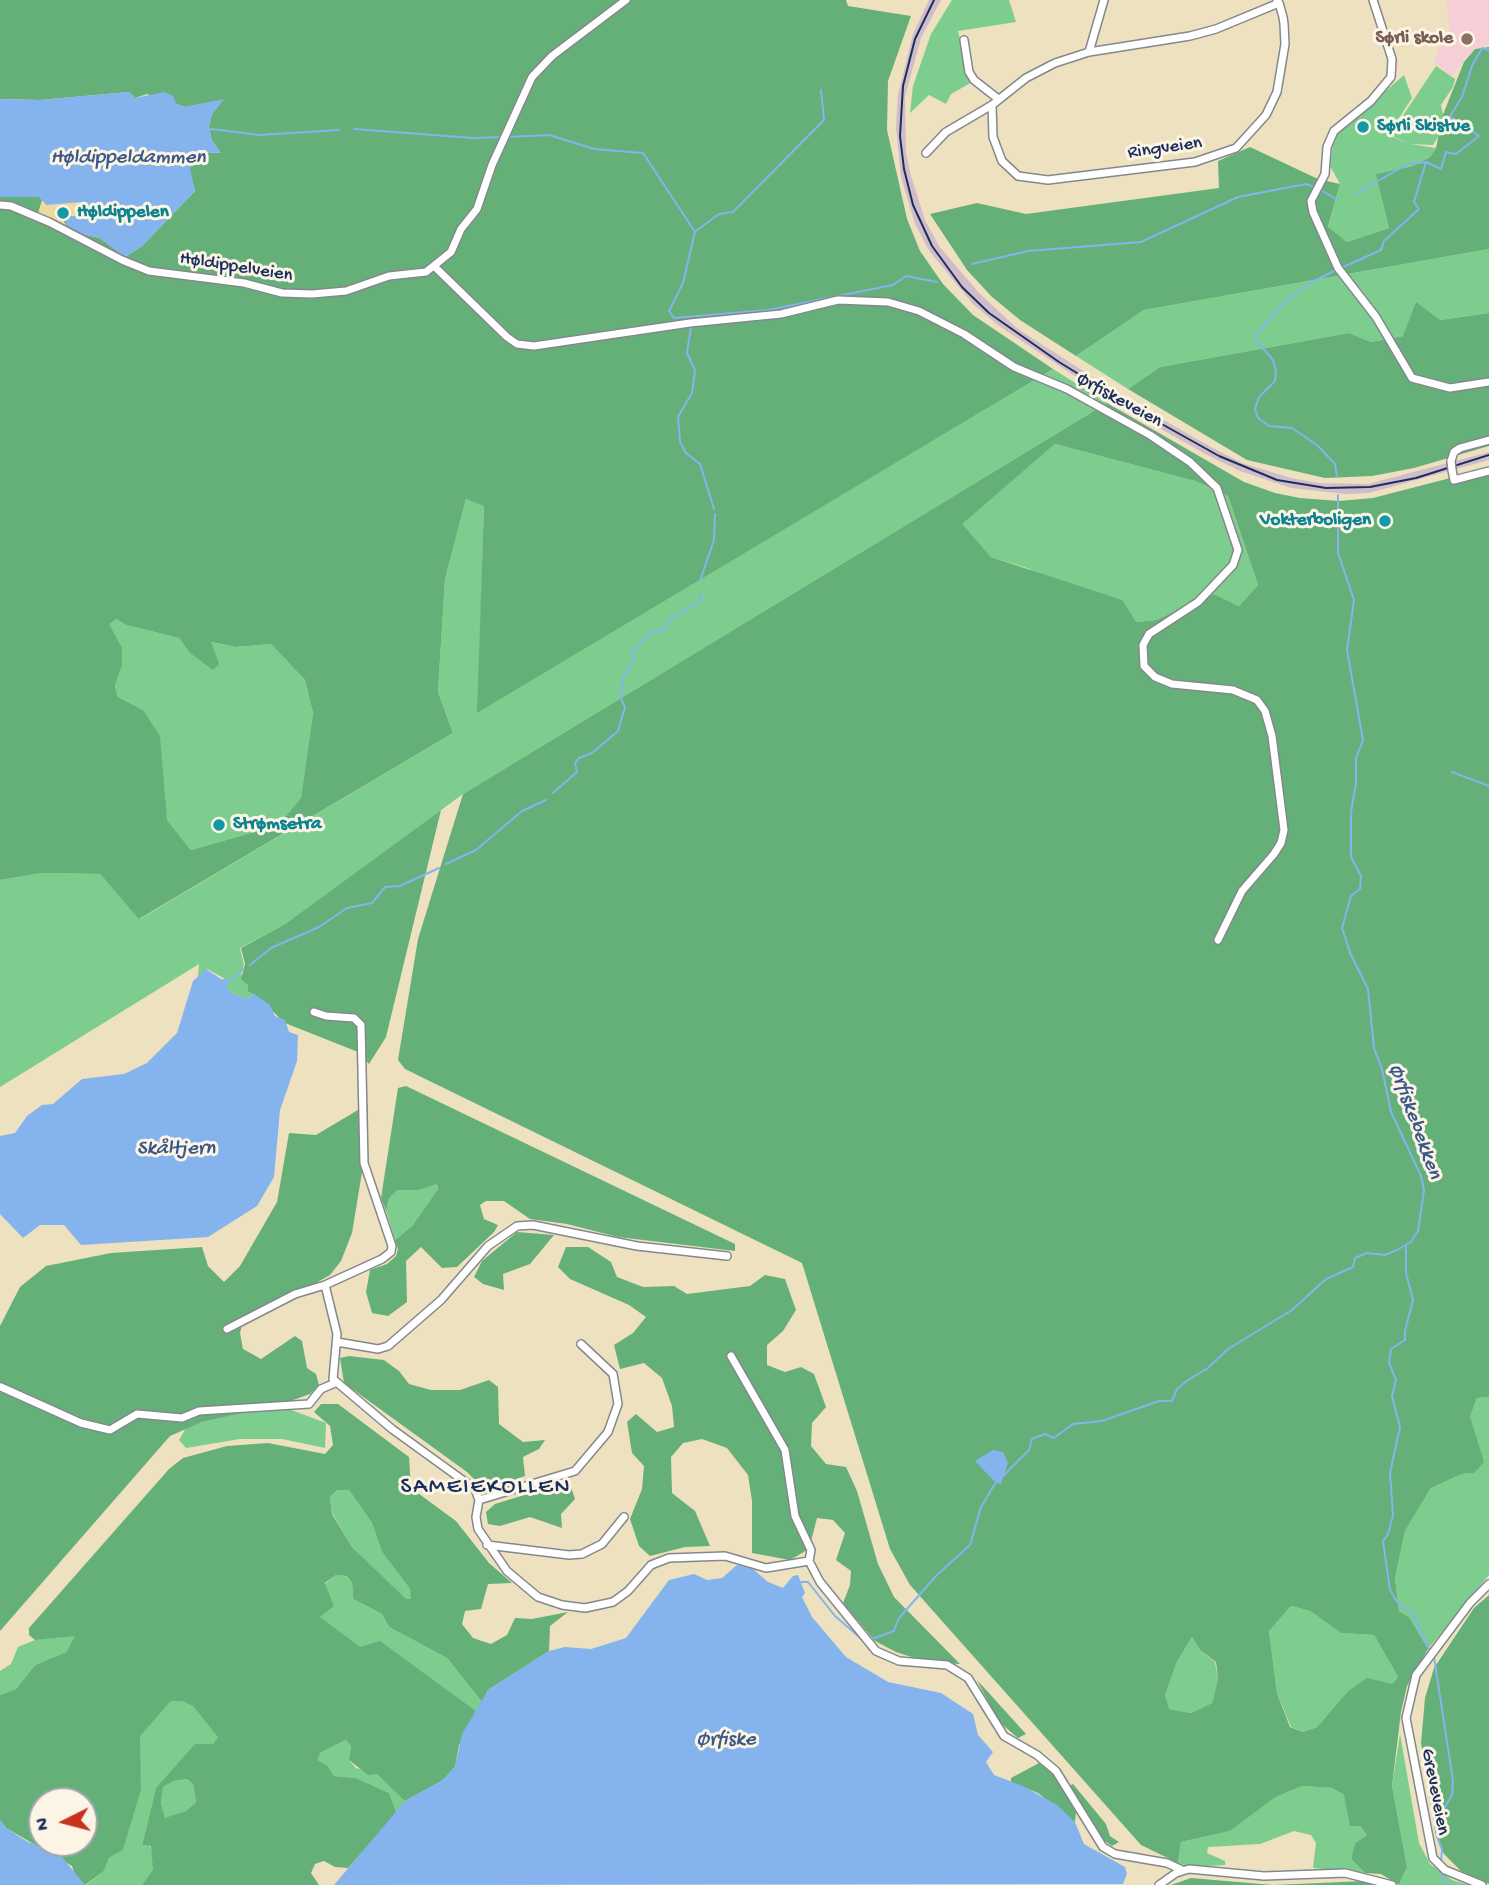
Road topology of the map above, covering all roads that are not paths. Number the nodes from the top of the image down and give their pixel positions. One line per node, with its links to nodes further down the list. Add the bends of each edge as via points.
1 (626, 0): 10 (street, via 552,56 532,78 477,209 451,252)
2 (1104, 0): 6 (street)
3 (1373, 0): 11 (street, via 1392,59 1391,77 1371,101 1334,131 1311,201 1312,212 1339,271 1376,317 1412,378 1450,388)
4 (1278, 2): 6 (street, Ringveien, via 1190,36); 7 (street, Ringveien, via 1285,44 1277,92 1251,135 1222,155 1132,170 1027,179 1008,169 996,150 990,121)
5 (964, 40): 7 (street, via 969,72)
6 (1089, 52): 7 (street, Ringveien, via 1041,70)
7 (994, 102): 8 (street, Ringveien, via 946,132)
8 (926, 153)
9 (0, 205): 10 (street, Høldippelveien, via 49,222 149,271 233,281 282,293 346,291 389,275)
10 (435, 267): 14 (street, Ørfiskeveien, via 507,337 534,346 780,314 838,299 888,302 919,311 1014,367 1150,435 1209,478 1236,538 1233,565 1198,602 1149,634 1143,659 1144,666 1163,681 1233,690 1257,700 1269,721 1281,798 1281,843 1242,891)
11 (1489, 382)
12 (1489, 440): 13 (street, bridge, via 1454,452 1451,461 1454,480)
13 (1489, 471)
14 (1218, 940)
15 (314, 1012): 17 (street, via 354,1017 361,1025 364,1163 392,1246 382,1259)
16 (727, 1256): 19 (street, via 517,1226 488,1246 441,1300 388,1346 378,1349)
17 (325, 1285): 18 (street, via 295,1294); 19 (street)
18 (226, 1329)
19 (337, 1342): 22 (street)
20 (581, 1344): 24 (street, via 613,1374 618,1404 608,1432 575,1471)
21 (731, 1356): 27 (street, via 785,1450 795,1516 811,1550)
22 (335, 1384): 23 (street, via 321,1389 309,1404 199,1411 182,1418 137,1414 110,1430); 24 (street, via 472,1486)
23 (1, 1387)
24 (479, 1500): 26 (street, via 475,1523)
25 (624, 1517): 26 (street, via 602,1544 582,1554)
26 (487, 1545): 27 (street, via 527,1589 548,1601 577,1608 613,1602 651,1565 669,1558 724,1556 766,1568)
27 (811, 1564): 29 (street, via 820,1582 886,1657 947,1665 974,1684 1004,1736 1056,1771 1103,1847)
28 (1489, 1584): 32 (street, Greveveien, via 1416,1675 1409,1696 1407,1734 1436,1863)
29 (1182, 1870): 30 (street); 31 (street, via 1264,1876 1345,1873)
30 (1159, 1885)
31 (1392, 1885)
32 (1482, 1885)

